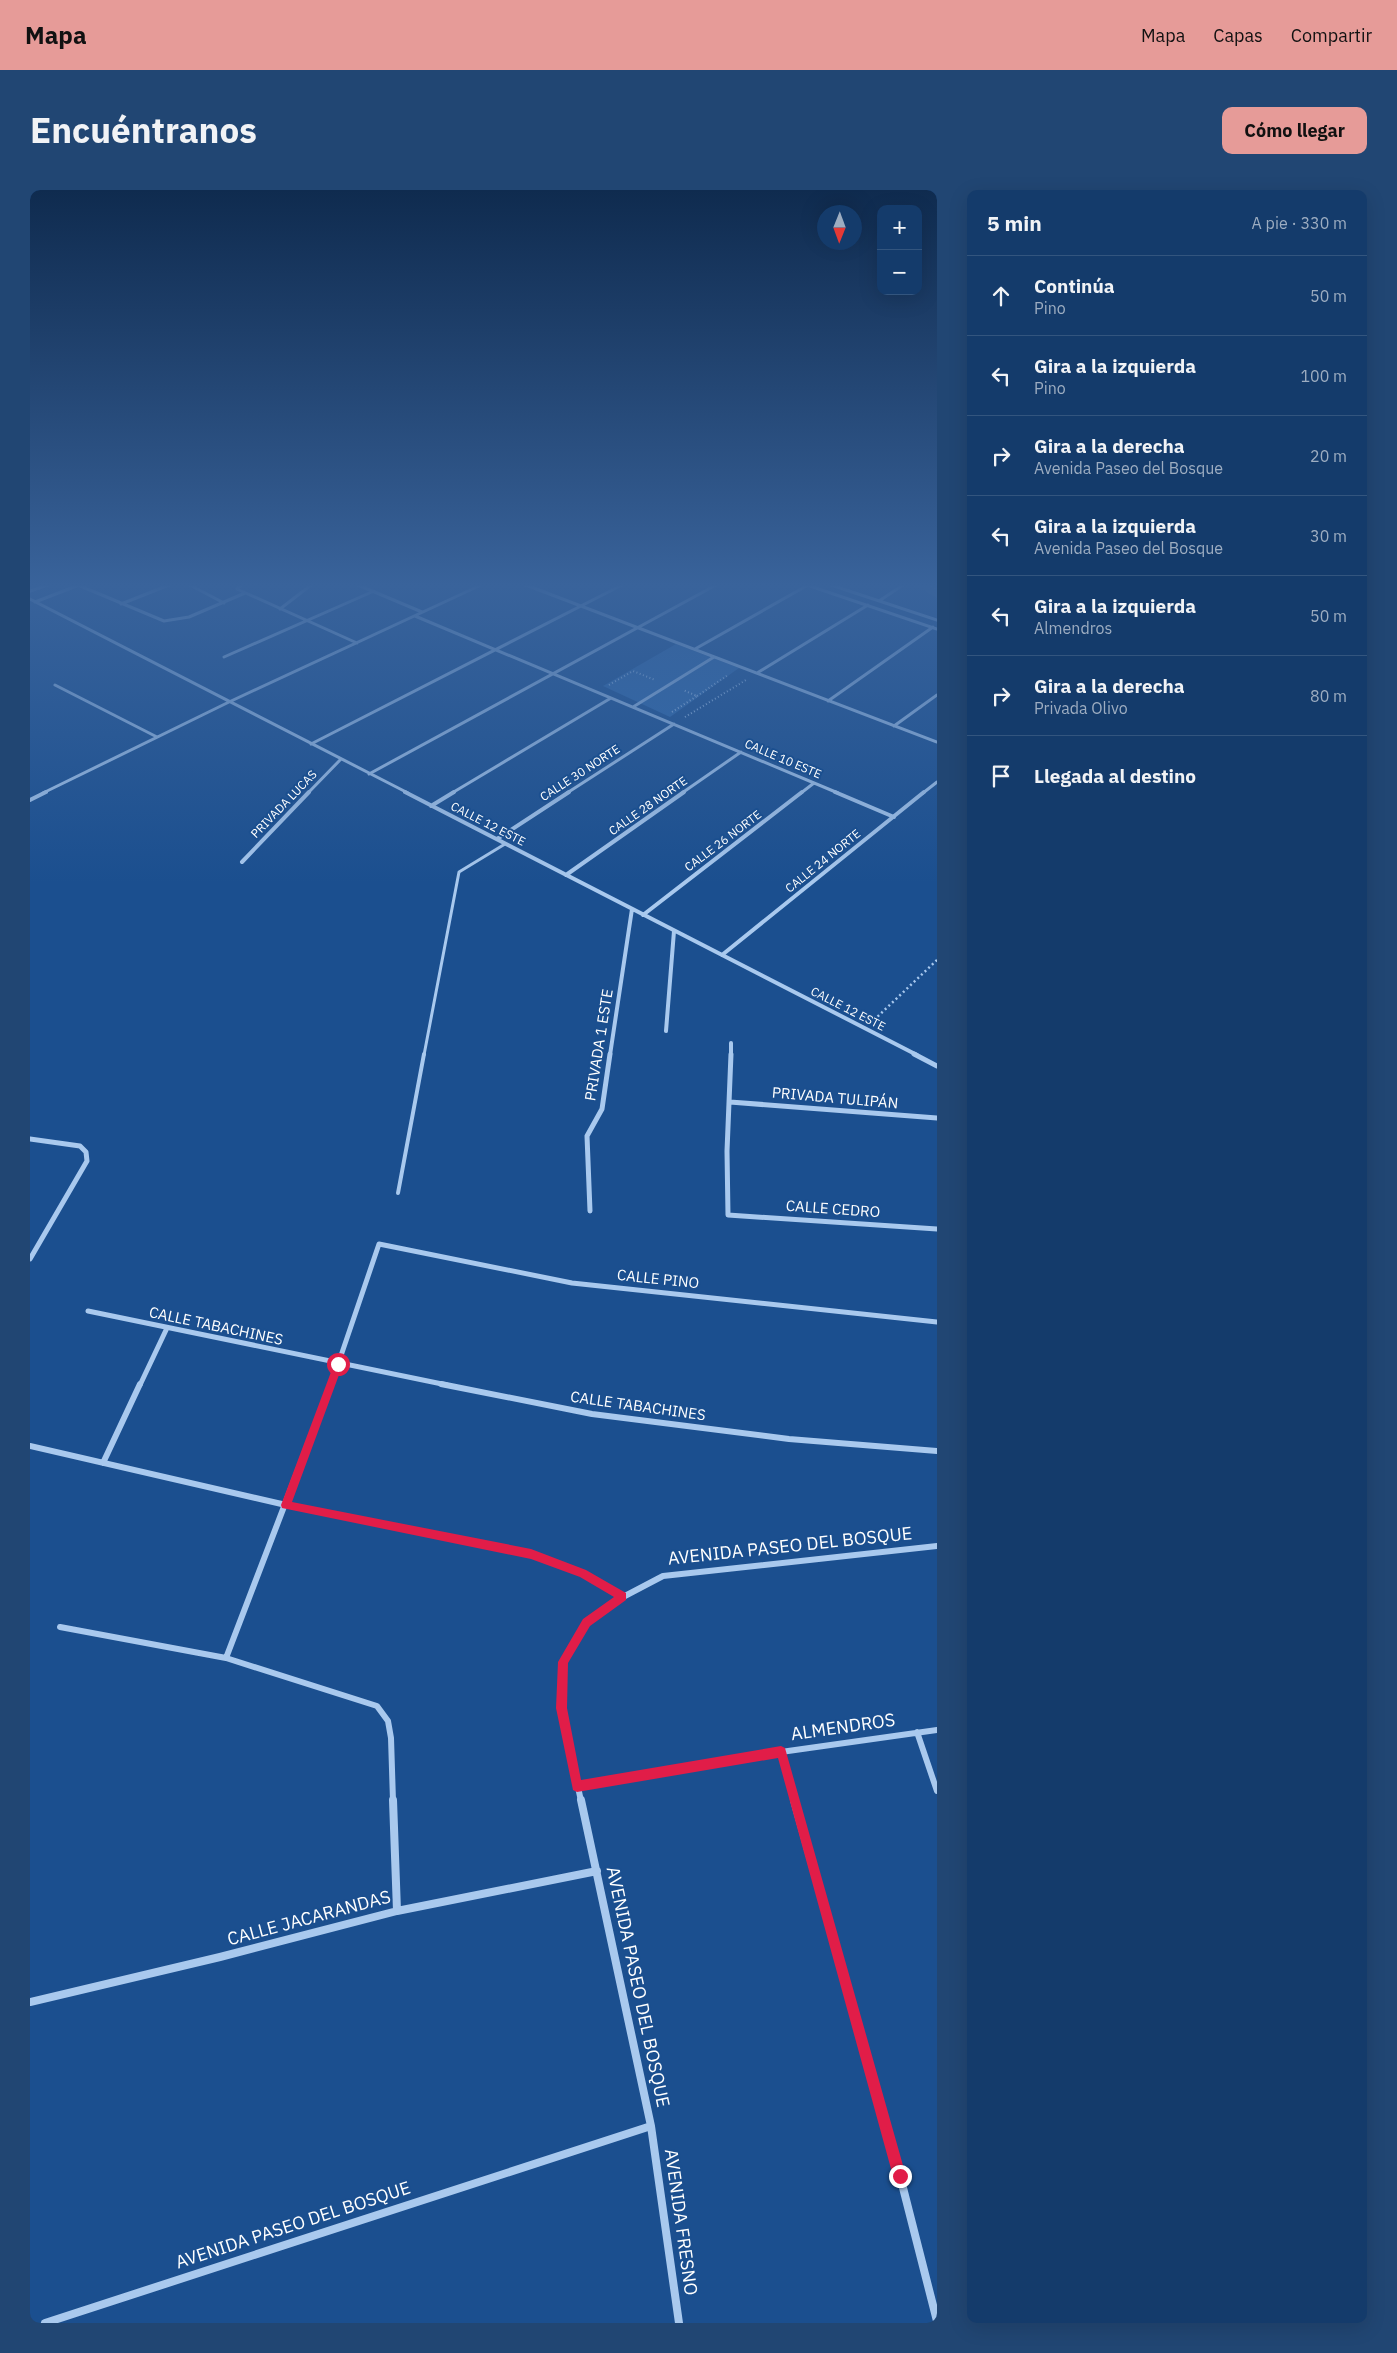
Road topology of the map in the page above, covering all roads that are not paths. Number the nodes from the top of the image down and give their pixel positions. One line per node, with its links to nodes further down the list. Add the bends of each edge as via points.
1 (55, 685): 17 (street)
2 (195, 685): 13 (street, CALLE 12 ESTE)
3 (267, 685): 13 (street)
4 (427, 685): 19 (street)
5 (534, 685): 22 (street)
6 (578, 685): 11 (street, CALLE 10 ESTE)
7 (669, 685): 14 (street)
8 (787, 685): 12 (street)
9 (851, 685): 12 (street)
10 (937, 695): 16 (street)
11 (611, 698): 14 (street, CALLE 10 ESTE); 26 (street)
12 (828, 700): 16 (street)
13 (229, 702): 17 (street); 19 (street, CALLE 12 ESTE)
14 (633, 707): 15 (street, CALLE 10 ESTE)
15 (674, 724): 20 (street, CALLE 10 ESTE); 28 (street, CALLE 30 NORTE)
16 (894, 726): 18 (street)
17 (157, 737): 25 (street)
18 (937, 742)
19 (312, 744): 21 (street, CALLE 12 ESTE)
20 (741, 752): 24 (street, CALLE 10 ESTE); 31 (street, CALLE 28 NORTE)
21 (341, 760): 22 (street, CALLE 12 ESTE); 30 (street, PRIVADA LUCAS)
22 (369, 774): 26 (street, CALLE 12 ESTE)
23 (937, 782): 27 (street, CALLE 24 NORTE)
24 (814, 783): 27 (street, CALLE 10 ESTE); 33 (street, CALLE 26 NORTE)
25 (30, 800)
26 (431, 806): 28 (street, CALLE 12 ESTE)
27 (894, 817): 35 (street, CALLE 24 NORTE)
28 (497, 840): 29 (street, CALLE 12 ESTE)
29 (505, 844): 31 (street, CALLE 12 ESTE); 42 (lane, via 459,872)
30 (242, 862)
31 (566, 875): 32 (street, CALLE 12 ESTE)
32 (632, 909): 33 (street, CALLE 12 ESTE); 43 (street, PRIVADA 1 ESTE, via 602,1109 587,1136)
33 (643, 915): 34 (street, CALLE 12 ESTE)
34 (674, 931): 35 (street, CALLE 12 ESTE); 36 (street)
35 (722, 955): 38 (street, CALLE 12 ESTE)
36 (666, 1031)
37 (731, 1043): 39 (street)
38 (937, 1066)
39 (730, 1102): 40 (street, PRIVADA TULIPÁN); 44 (street, CALLE CEDRO, via 726,1177 728,1215)
40 (937, 1118)
41 (30, 1139): 45 (street, via 80,1146 86,1152 86,1161)
42 (398, 1193)
43 (590, 1211)
44 (937, 1229)
45 (30, 1259)
46 (88, 1311): 48 (street, CALLE TABACHINES)
47 (937, 1322): 49 (street, CALLE PINO, via 572,1283 379,1244)
48 (167, 1328): 49 (street, CALLE TABACHINES); 52 (street)
49 (338, 1364): 51 (street, CALLE TABACHINES, via 592,1414 789,1439); 53 (street)
50 (30, 1446): 52 (street)
51 (937, 1451)
52 (104, 1463): 53 (street)
53 (286, 1505): 55 (street, via 531,1554 583,1574); 57 (street)
54 (937, 1546): 55 (street, AVENIDA PASEO DEL BOSQUE, via 663,1576)
55 (622, 1596): 61 (street, AVENIDA PASEO DEL BOSQUE, via 586,1622 563,1662 561,1708)
56 (60, 1627): 57 (street)
57 (226, 1658): 64 (street, via 377,1706 388,1721)
58 (937, 1730): 59 (street, ALMENDROS)
59 (917, 1732): 60 (street, ALMENDROS); 62 (street)
60 (781, 1752): 61 (street, ALMENDROS); 67 (street, via 900,2176)
61 (577, 1786): 63 (street, AVENIDA PASEO DEL BOSQUE)
62 (937, 1791)
63 (598, 1871): 64 (street, CALLE JACARANDAS); 66 (street, AVENIDA PASEO DEL BOSQUE)
64 (397, 1911): 65 (street, CALLE JACARANDAS)
65 (30, 2002)
66 (651, 2126): 68 (street, AVENIDA PASEO DEL BOSQUE); 69 (street, AVENIDA FRESNO)
67 (937, 2321)
68 (45, 2323)
69 (679, 2323)

